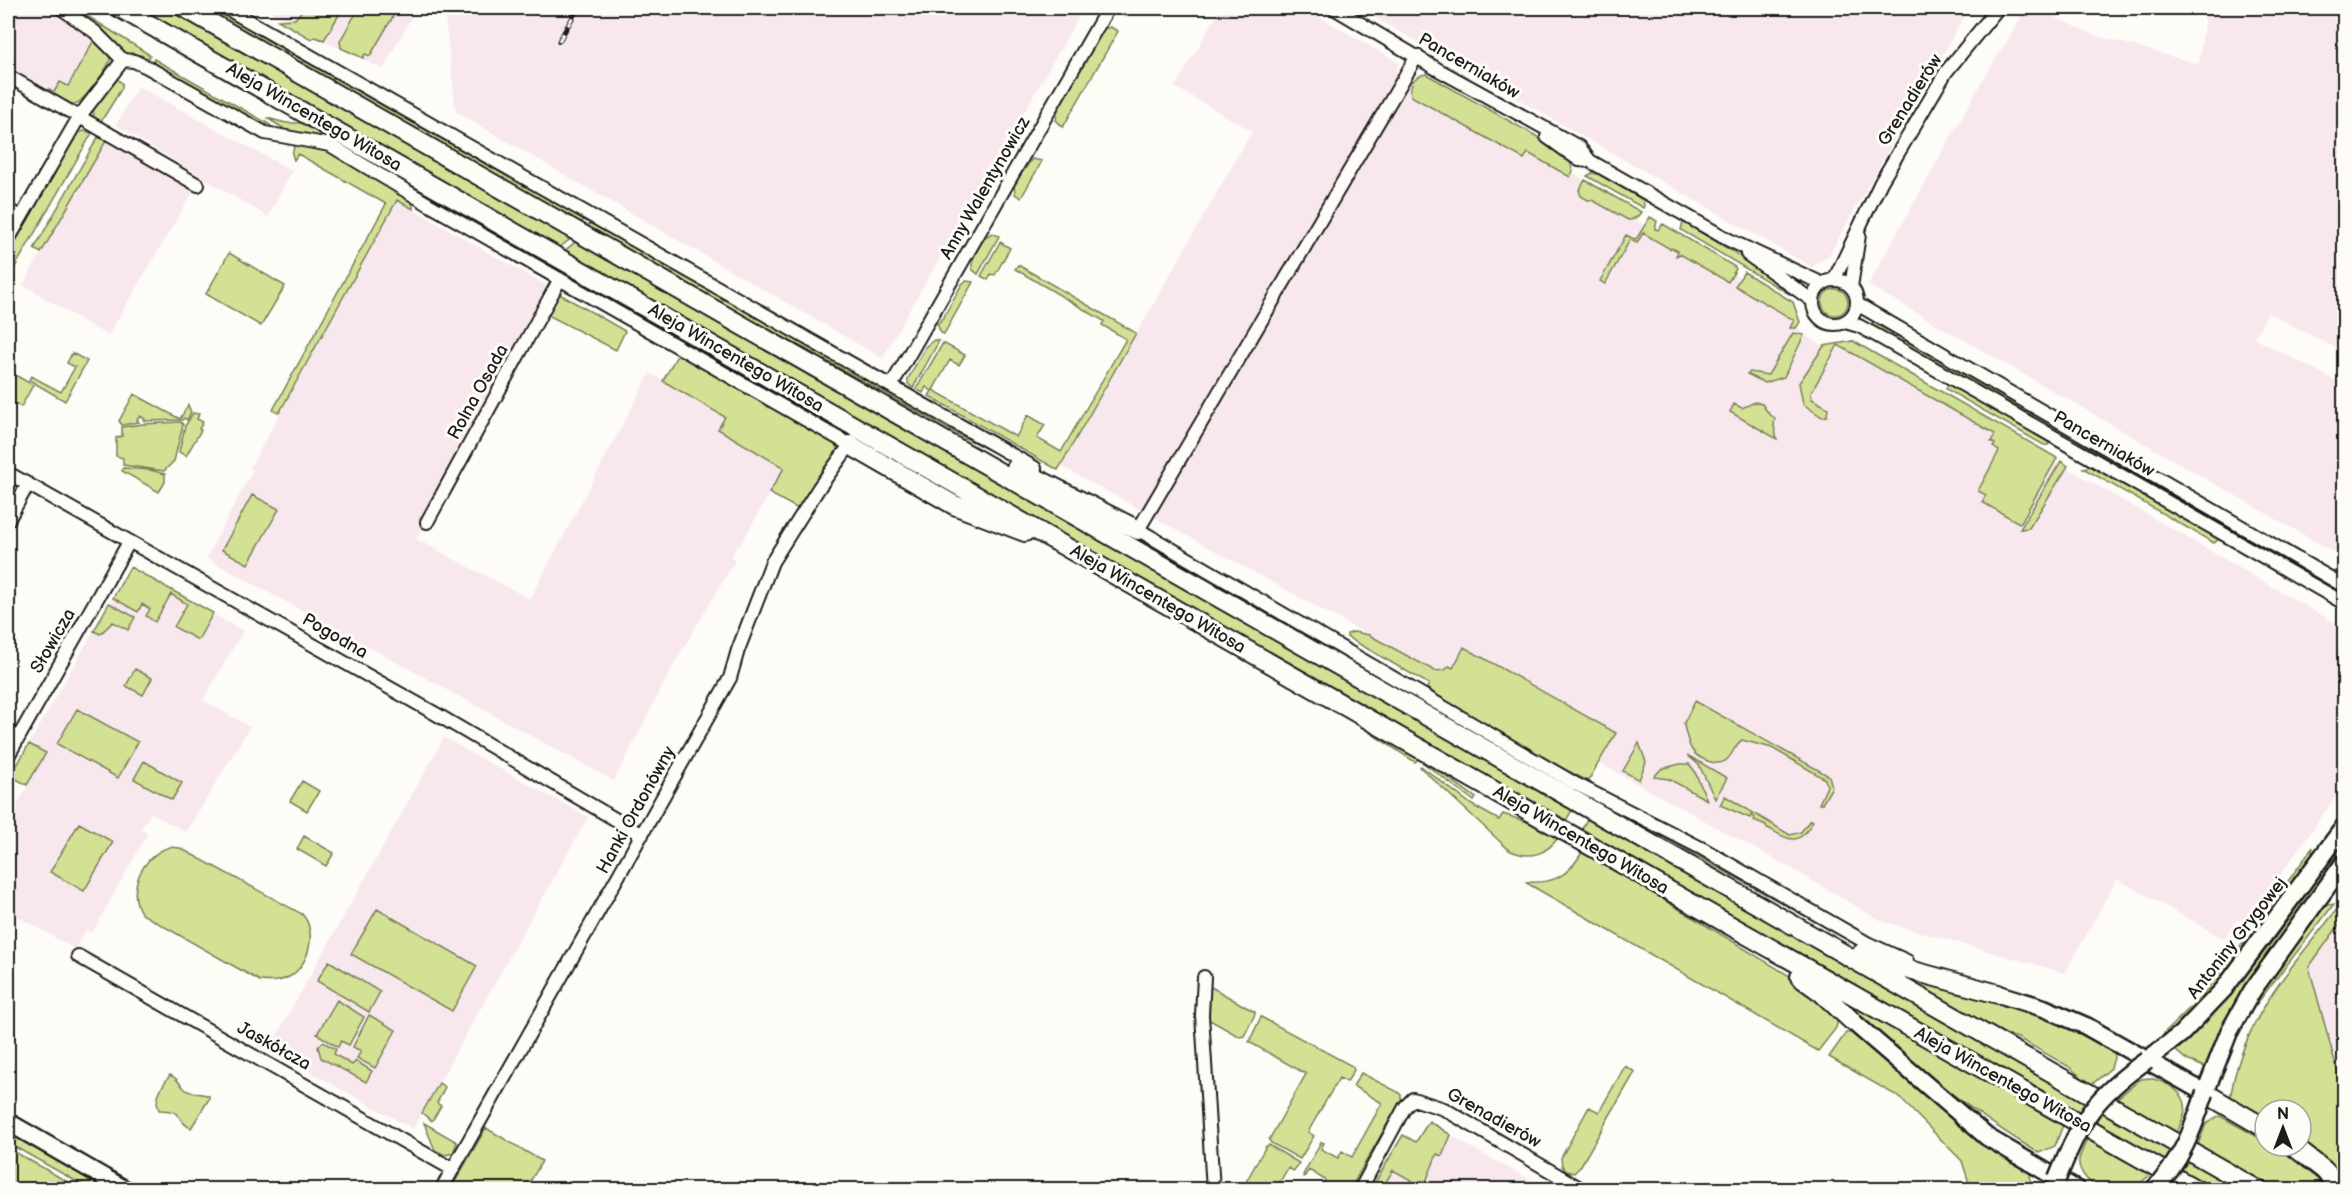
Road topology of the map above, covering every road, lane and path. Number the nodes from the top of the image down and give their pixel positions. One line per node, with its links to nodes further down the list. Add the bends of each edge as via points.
1 (61, 8): 9 (street, Aleja Wincentego Witosa, via 96,32)
2 (120, 8): 33 (main road, Aleja Wincentego Witosa)
3 (185, 8): 25 (main road, Aleja Wincentego Witosa)
4 (226, 8): 24 (street, Aleja Wincentego Witosa)
5 (1108, 8): 24 (street, Anny Walentynowicz)
6 (1334, 8): 8 (street, Pancerniaków)
7 (1998, 8): 15 (street, Grenadierów, via 1946,72)
8 (1416, 56): 17 (street, Pancerniaków, via 1579,147 1590,160); 31 (street)
9 (123, 60): 11 (street); 18 (street, Aleja Wincentego Witosa, via 139,63 265,133 330,145)
10 (8, 76): 11 (street)
11 (79, 117): 12 (street); 14 (street)
12 (198, 185)
13 (8, 210): 14 (street)
14 (21, 217): 16 (street)
15 (1863, 219): 19 (street, Grenadierów); 20 (street)
16 (8, 240)
17 (1729, 240): 19 (street, Pancerniaków); 21 (street, Pancerniaków)
18 (560, 279): 26 (street, Aleja Wincentego Witosa); 30 (street, Rolna Osada)
19 (1828, 282): 20 (street); 21 (street, via 1814,294)
20 (1851, 287): 22 (street)
21 (1813, 301): 23 (street, via 1815,312 1823,321)
22 (1857, 304): 23 (street); 34 (street, Pancerniaków)
23 (1845, 322): 35 (street, Pancerniaków, via 1892,343)
24 (891, 386): 31 (street, Aleja Wincentego Witosa)
25 (926, 430): 31 (main road, via 1004,461); 39 (main road, Aleja Wincentego Witosa)
26 (850, 445): 33 (main road, via 954,505); 42 (street, Hanki Ordonówny, via 772,562 730,678)
27 (8, 473): 28 (street, Pogodna)
28 (28, 484): 29 (street); 32 (street, Pogodna)
29 (8, 520)
30 (427, 522)
31 (1138, 530): 39 (street, Aleja Wincentego Witosa)
32 (129, 542): 38 (street, Słowicza); 42 (street, Pogodna)
33 (1065, 546): 36 (main road, Aleja Wincentego Witosa)
34 (2344, 586)
35 (2344, 603)
36 (1244, 649): 37 (main road); 45 (main road, Aleja Wincentego Witosa)
37 (1322, 704)
38 (8, 756)
39 (1570, 789): 40 (main road, Aleja Wincentego Witosa)
40 (1609, 810): 44 (main road, Aleja Wincentego Witosa); 48 (street, Aleja Wincentego Witosa, via 1703,849 1867,943 1925,969)
41 (2344, 827): 50 (street, Antoniny Grygowej, via 2224,990 2181,1034)
42 (642, 835): 55 (street, Hanki Ordonówny)
43 (2344, 863): 51 (street, via 2252,991 2229,1032)
44 (1711, 877): 48 (main road, via 1781,908 1876,959); 65 (main road, Aleja Wincentego Witosa)
45 (1689, 902): 49 (main road, via 1812,984); 64 (main road, Aleja Wincentego Witosa)
46 (78, 956): 55 (street, Jaskółcza)
47 (1204, 977): 59 (street, via 1202,1015)
48 (1998, 994): 50 (street, Aleja Wincentego Witosa, via 2066,1016)
49 (1852, 1021): 56 (street, Aleja Wincentego Witosa, via 1973,1126)
50 (2147, 1060): 51 (street, Aleja Wincentego Witosa); 56 (street, Antoniny Grygowej, bridge, via 2115,1084 2091,1109)
51 (2205, 1093): 52 (main road); 63 (street, bridge, via 2184,1149)
52 (2253, 1121)
53 (8, 1122): 57 (street)
54 (2308, 1158): 66 (main road)
55 (452, 1169): 58 (street, Hanki Ordonówny)
56 (2055, 1184): 62 (street, Aleja Wincentego Witosa)
57 (126, 1190)
58 (441, 1190)
59 (1213, 1190)
60 (1360, 1190): 61 (street, Grenadierów, via 1413,1099 1444,1109)
61 (1584, 1190)
62 (2077, 1190)
63 (2153, 1190)
64 (2197, 1190)
65 (2258, 1190)
66 (2342, 1190)

